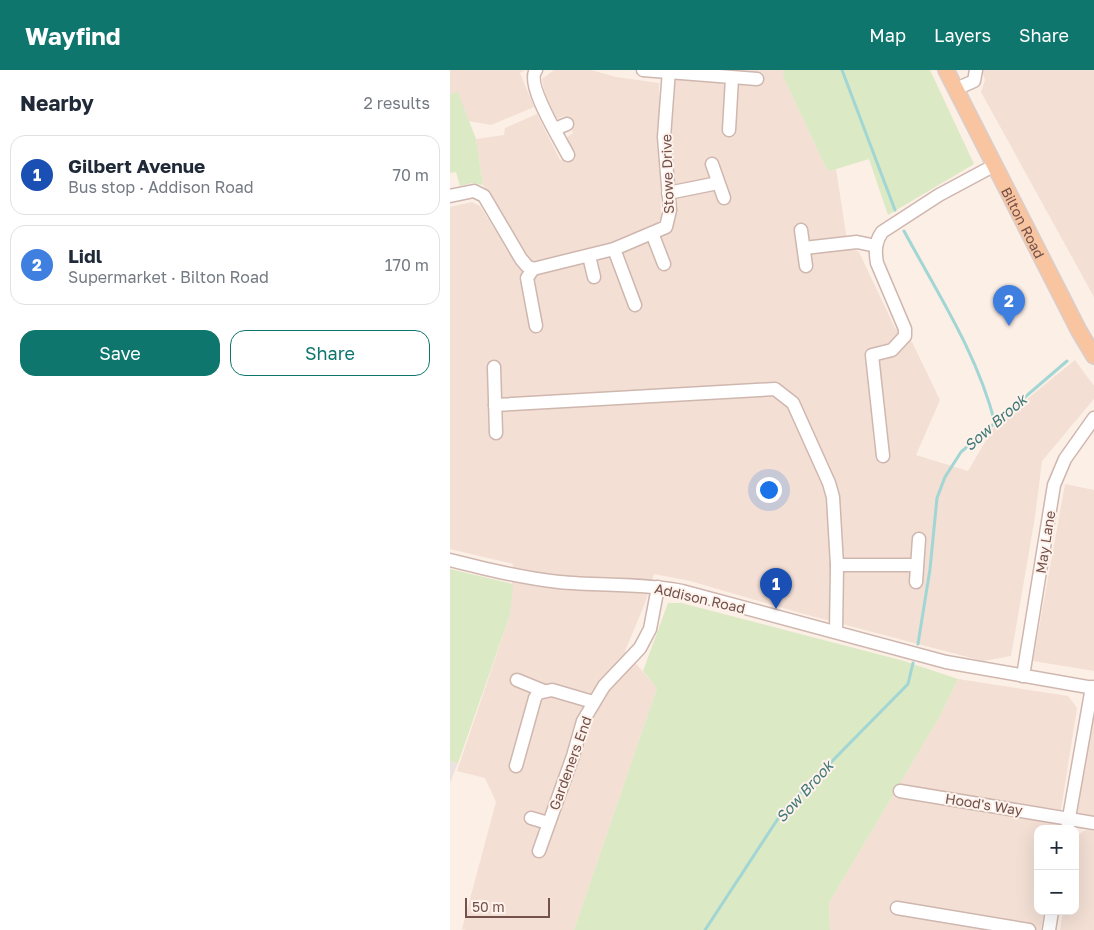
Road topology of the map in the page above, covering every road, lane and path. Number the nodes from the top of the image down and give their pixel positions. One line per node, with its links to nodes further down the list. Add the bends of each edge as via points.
1 (536, 70): 10 (street, via 533,85)
2 (643, 70): 5 (street)
3 (946, 70): 8 (main road, Bilton Road)
4 (976, 70): 8 (street, via 974,81)
5 (669, 71): 6 (street); 16 (street, Stowe Drive, via 664,137)
6 (732, 78): 7 (street); 11 (street)
7 (756, 79)
8 (956, 89): 14 (main road, Bilton Road)
9 (567, 124): 10 (street)
10 (555, 129): 12 (street)
11 (729, 130)
12 (568, 155)
13 (712, 164): 15 (street)
14 (995, 165): 21 (street, via 939,195 882,232); 31 (main road, Bilton Road)
15 (718, 182): 16 (street); 18 (street)
16 (668, 193): 20 (street, Stowe Drive, via 668,223)
17 (450, 196): 27 (street, via 474,191 484,196 521,258)
18 (724, 198)
19 (801, 230): 22 (street)
20 (652, 233): 23 (street, Stowe Drive); 25 (street)
21 (876, 246): 22 (street, via 857,242); 36 (street, via 878,262 905,329 905,336 892,350 872,355)
22 (804, 248): 26 (street)
23 (614, 249): 24 (street, Stowe Drive); 29 (street)
24 (589, 256): 27 (street, Stowe Drive); 28 (street)
25 (664, 264)
26 (806, 266)
27 (533, 269): 30 (street, via 527,278)
28 (594, 277)
29 (635, 304)
30 (536, 326)
31 (1094, 356)
32 (494, 367): 33 (street)
33 (495, 405): 35 (street); 39 (street, via 775,389 793,403 829,483 833,497)
34 (1094, 418): 44 (street, May Lane, via 1064,459 1054,485)
35 (496, 433)
36 (882, 456)
37 (919, 540): 40 (street)
38 (450, 560): 42 (street, Addison Road, via 509,575 559,582)
39 (837, 565): 40 (street); 43 (street)
40 (917, 565): 41 (street)
41 (916, 582)
42 (658, 586): 43 (street, Addison Road); 48 (street, Gardeners End, via 652,620 640,648)
43 (836, 632): 44 (street, Addison Road, via 946,662)
44 (1023, 676): 46 (street, Addison Road)
45 (517, 680): 47 (street, Gardeners End)
46 (1093, 688): 54 (street)
47 (544, 690): 48 (street, Gardeners End); 49 (street, via 535,698)
48 (593, 702): 52 (street, Gardeners End, via 583,721)
49 (516, 766)
50 (900, 791): 54 (street, Hood's Way)
51 (531, 818): 52 (street, Gardeners End)
52 (548, 823): 55 (street, Gardeners End)
53 (1094, 823): 54 (street, Hood's Way)
54 (1068, 824)
55 (539, 851)
56 (897, 908): 58 (street)
57 (1051, 915): 59 (street)
58 (1029, 930)
59 (1049, 930)

